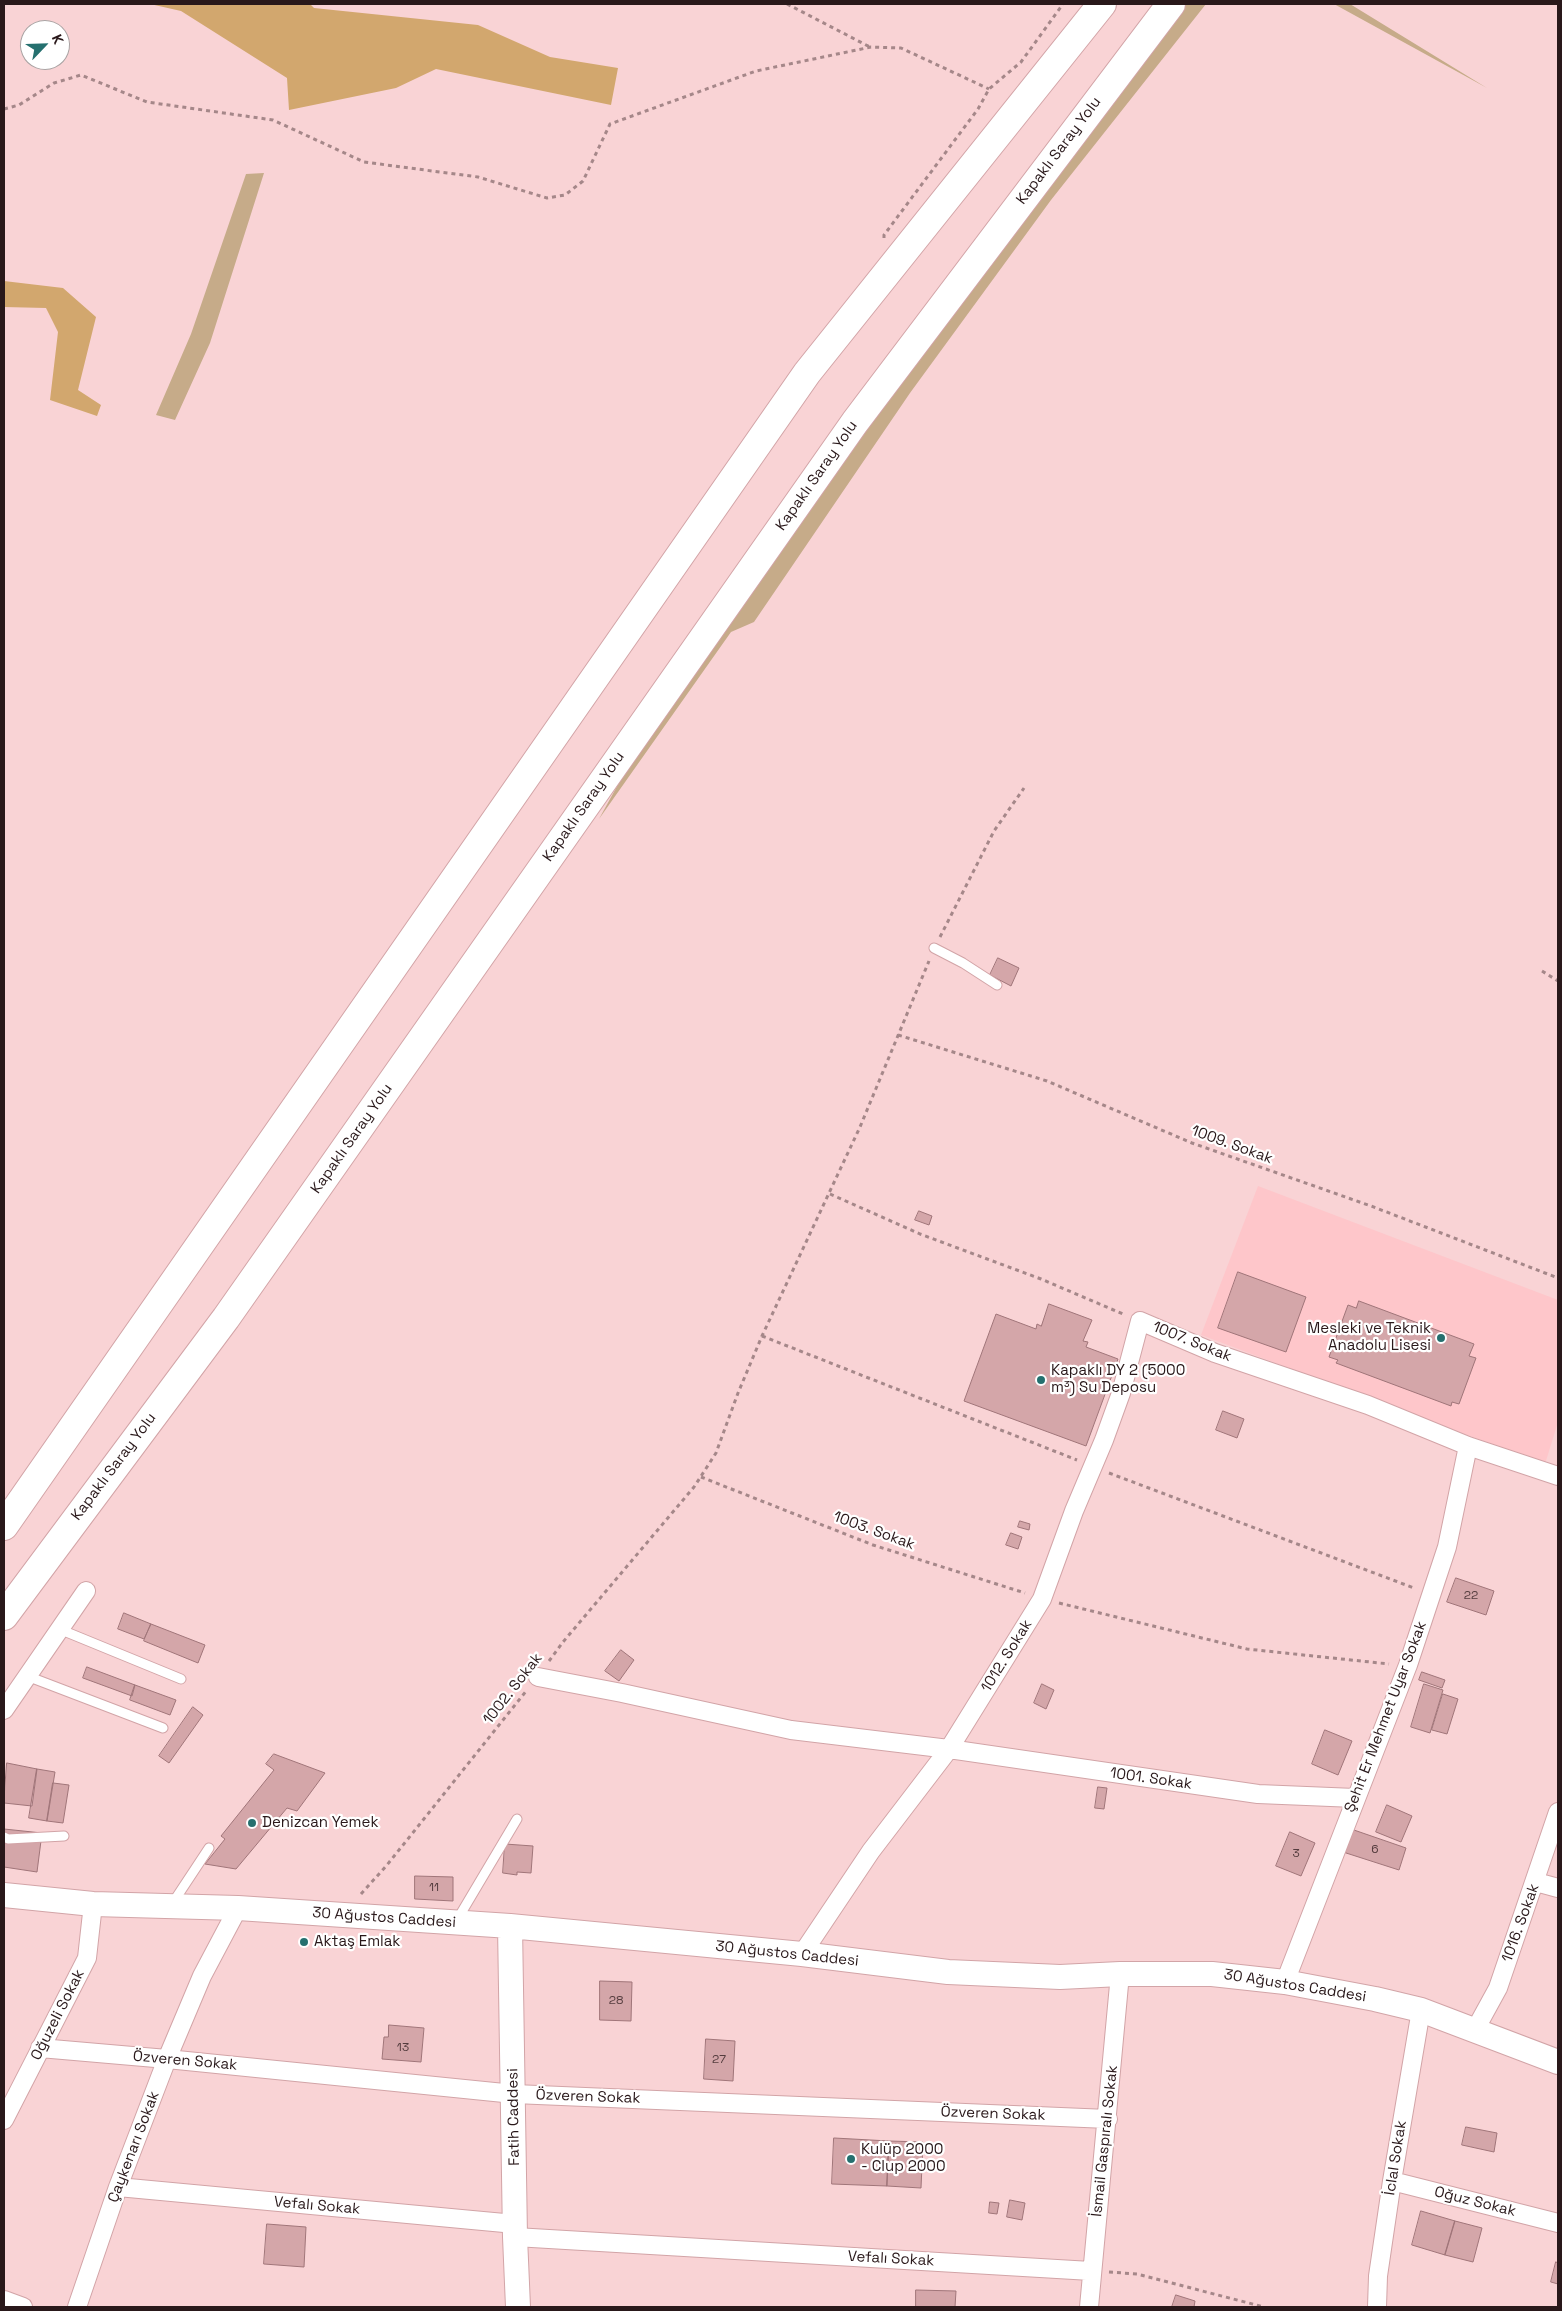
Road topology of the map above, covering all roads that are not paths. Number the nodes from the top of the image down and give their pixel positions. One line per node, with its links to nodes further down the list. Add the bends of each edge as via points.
1 (1102, 4): 8 (highway, via 807,373)
2 (1171, 4): 10 (highway, Kapaklı Saray Yolu, via 855,422 226,1318)
3 (934, 948): 4 (lane)
4 (996, 985)
5 (1140, 1321): 6 (street, 1007. Sokak, via 1215,1352 1368,1405); 17 (street, 1012. Sokak, via 1121,1392 1042,1599)
6 (1468, 1446): 7 (street, 1007. Sokak); 18 (street, Şehit Er Mehmet Uyar Sokak, via 1448,1547 1408,1665)
7 (1558, 1476)
8 (4, 1526)
9 (86, 1591): 11 (street)
10 (4, 1616)
11 (59, 1629): 12 (street); 14 (lane)
12 (27, 1676): 15 (street); 16 (lane)
13 (538, 1677): 17 (street, 1001. Sokak, via 791,1730)
14 (181, 1679)
15 (4, 1710)
16 (163, 1728)
17 (949, 1749): 18 (street, 1001. Sokak, via 1258,1794); 32 (street, 1012. Sokak, via 871,1851)
18 (1355, 1798): 34 (street, Şehit Er Mehmet Uyar Sokak)
19 (1558, 1812): 24 (street, 1016. Sokak)
20 (517, 1820): 30 (lane)
21 (64, 1836): 22 (lane)
22 (4, 1838)
23 (209, 1848): 28 (lane)
24 (1536, 1882): 25 (street); 36 (street, 1016. Sokak, via 1498,1988)
25 (1558, 1888)
26 (4, 1895): 27 (street, 30 Ağustos Caddesi)
27 (93, 1904): 28 (street, 30 Ağustos Caddesi); 37 (street, Oğuzeli Sokak, via 88,1958)
28 (171, 1906): 29 (street, 30 Ağustos Caddesi)
29 (238, 1908): 30 (street, 30 Ağustos Caddesi); 38 (street, Çaykenarı Sokak, via 202,1976)
30 (456, 1923): 31 (street, 30 Ağustos Caddesi)
31 (510, 1926): 32 (street, 30 Ağustos Caddesi); 40 (street, Fatih Caddesi)
32 (802, 1954): 33 (street, 30 Ağustos Caddesi, via 948,1972 1060,1977)
33 (1120, 1974): 34 (street, 30 Ağustos Caddesi, via 1212,1974); 41 (street, İsmail Gaspıralı Sokak)
34 (1285, 1982): 35 (street, 30 Ağustos Caddesi)
35 (1421, 2010): 36 (street, 30 Ağustos Caddesi); 43 (street, İclal Sokak)
36 (1475, 2030): 39 (street, 30 Ağustos Caddesi)
37 (40, 2048): 38 (street, Özveren Sokak); 42 (street, Oğuzeli Sokak)
38 (167, 2059): 40 (street, Özveren Sokak); 44 (street, Çaykenarı Sokak)
39 (1558, 2062)
40 (514, 2094): 41 (street, Özveren Sokak); 46 (street, Fatih Caddesi)
41 (1108, 2119): 47 (street, İsmail Gaspıralı Sokak)
42 (4, 2120)
43 (1392, 2180): 45 (street, Oğuz Sokak); 53 (street, İclal Sokak)
44 (118, 2187): 46 (street, Vefalı Sokak); 50 (street, Çaykenarı Sokak)
45 (1558, 2223)
46 (515, 2231): 47 (street, Vefalı Sokak); 51 (street, Fatih Caddesi)
47 (1091, 2271): 52 (street, İsmail Gaspıralı Sokak)
48 (4, 2300): 49 (street)
49 (23, 2307)
50 (77, 2307)
51 (518, 2307)
52 (1089, 2307)
53 (1376, 2307)

